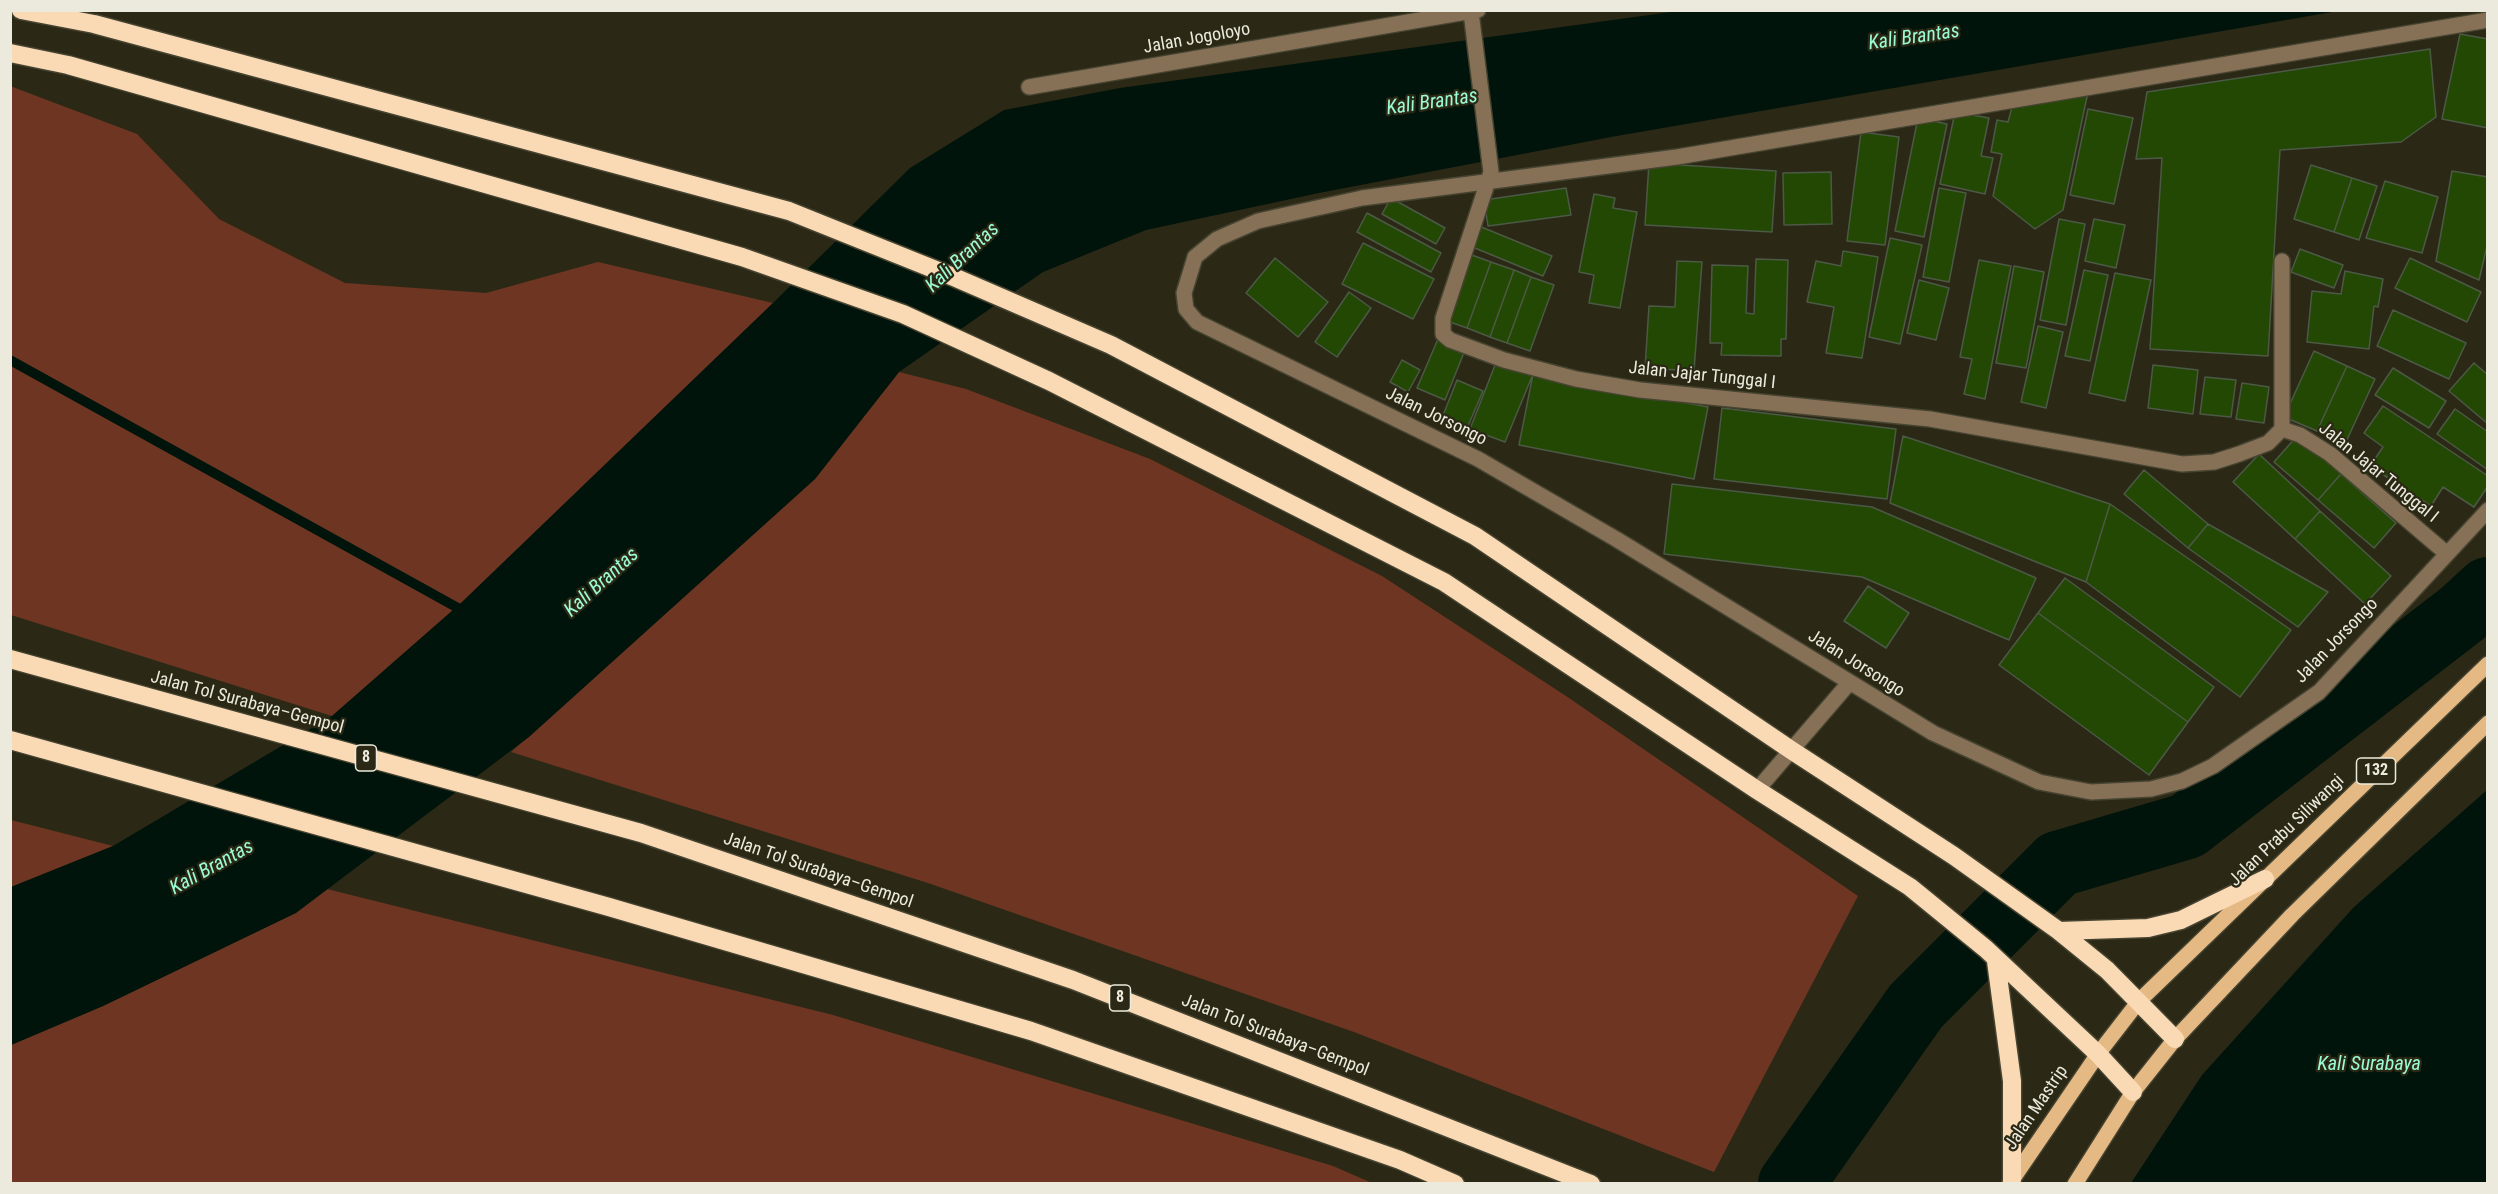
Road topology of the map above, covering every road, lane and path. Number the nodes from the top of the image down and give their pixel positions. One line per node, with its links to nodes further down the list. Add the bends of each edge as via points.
1 (21, 10): 16 (highway, via 94,24 789,211 1111,345 1475,536)
2 (1474, 11): 5 (street, Jalan Jogoloyo); 6 (street, Jalan Jajar Tunggal I)
3 (2487, 20): 6 (street, via 1677,157)
4 (10, 53): 17 (highway, via 69,65 742,257 903,314 1049,381 1444,582)
5 (1029, 87)
6 (1489, 178): 8 (street, Jalan Jajar Tunggal I, via 1441,326 1450,340 1503,360 1640,390 1930,419 2182,464 2214,462 2268,444); 13 (street, Jalan Jorsongo, via 1362,198 1258,221 1217,238 1195,257 1184,293 1186,309 1197,322 1478,459)
7 (2282, 261): 8 (street)
8 (2282, 429): 10 (street, Jalan Jajar Tunggal I, via 2330,454)
9 (2487, 510): 10 (street, Jalan Jorsongo)
10 (2446, 553): 13 (street, Jalan Jorsongo, via 2319,692 2212,766 2182,781 2151,789 2091,792 2039,783 1933,733)
11 (10, 659): 27 (highway, Jalan Tol Surabaya–Gempol / 8, via 641,833 1073,980)
12 (2487, 664): 18 (main road, Jalan Prabu Siliwangi / 132)
13 (1850, 682): 16 (street)
14 (2487, 723): 22 (main road, 132, via 2292,915)
15 (10, 740): 26 (highway, via 609,907 1031,1031 1400,1160)
16 (1791, 750): 17 (street); 19 (highway, via 1954,856)
17 (1757, 790): 20 (highway, via 1910,887)
18 (2265, 879): 19 (highway, via 2181,920 2148,928); 21 (main road, Jalan Prabu Siliwangi / 132)
19 (2059, 931): 21 (highway)
20 (1991, 955): 23 (highway); 25 (highway, via 2012,1081)
21 (2139, 1001): 22 (highway); 23 (main road, Jalan Prabu Siliwangi)
22 (2175, 1039): 24 (main road)
23 (2097, 1054): 24 (highway); 25 (main road, Jalan Mastrip)
24 (2133, 1092): 28 (main road)
25 (2011, 1182)
26 (1455, 1184)
27 (1591, 1184)
28 (2075, 1184)

